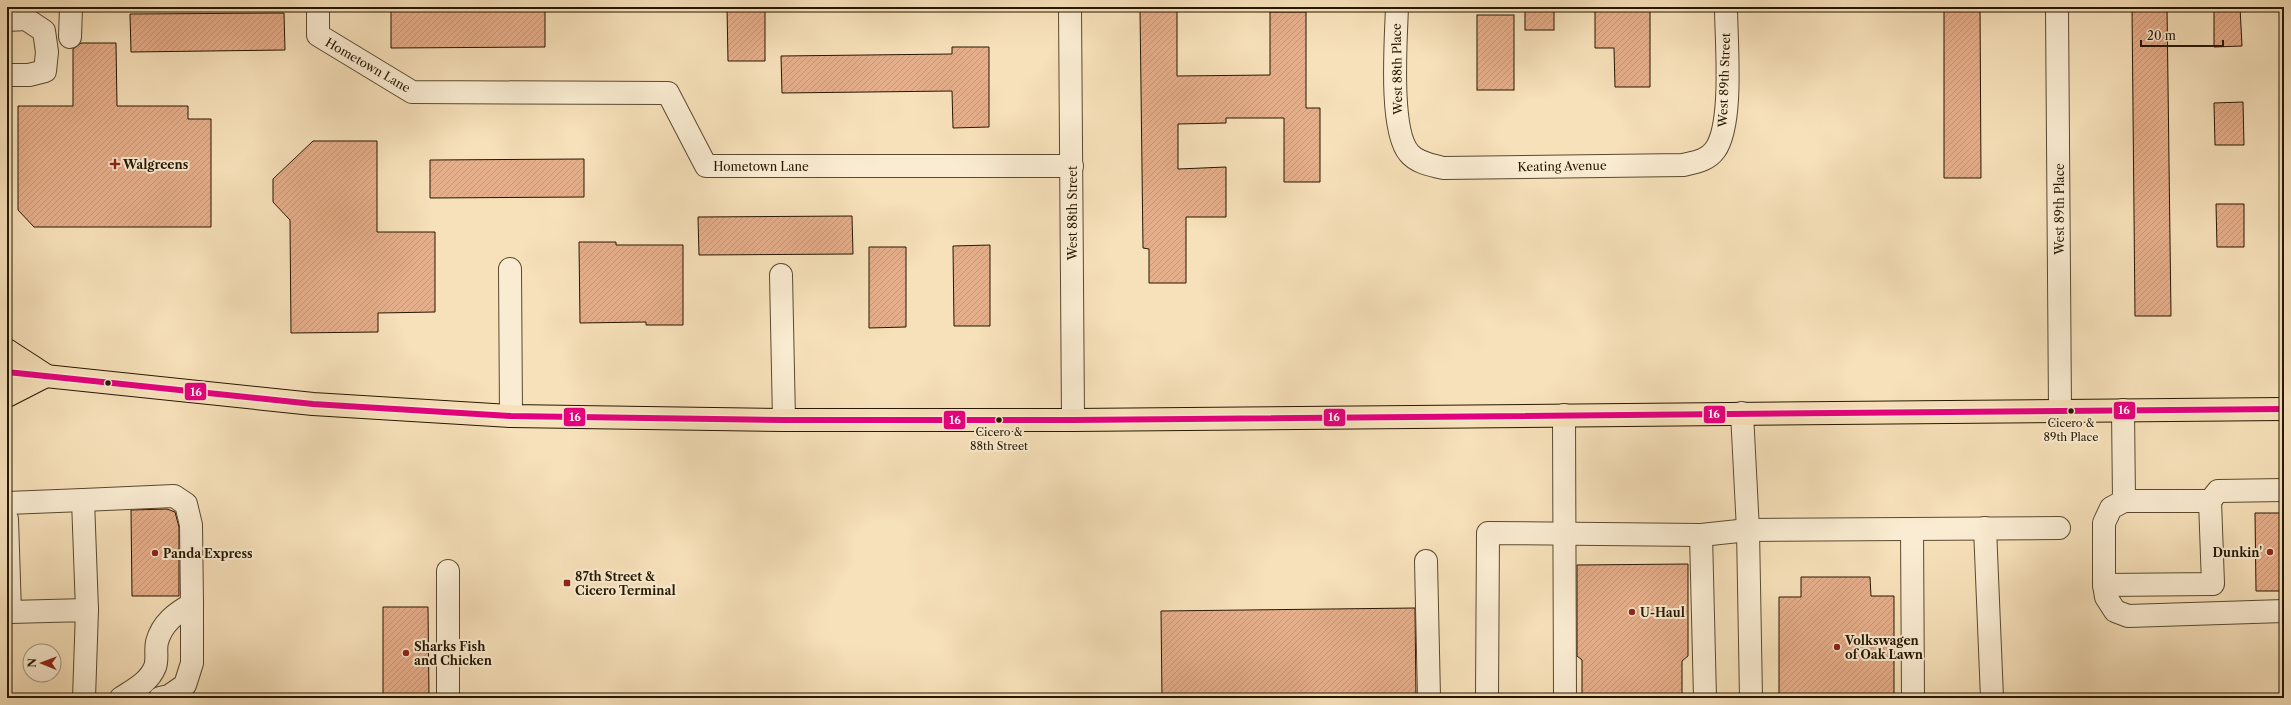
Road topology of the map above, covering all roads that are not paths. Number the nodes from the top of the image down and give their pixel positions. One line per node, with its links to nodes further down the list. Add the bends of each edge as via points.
1 (71, 7): 8 (street)
2 (318, 7): 12 (street, Hometown Lane, via 318,35 412,92 668,93 706,166)
3 (1070, 7): 12 (street, West 88th Street)
4 (1397, 7): 11 (street, West 88th Place, via 1396,111 1400,136)
5 (1726, 7): 10 (street, West 89th Street, via 1726,110 1722,136)
6 (2057, 7): 20 (street, West 89th Place)
7 (7, 20): 9 (street, via 26,19 44,31 47,52 45,71 29,75)
8 (70, 37)
9 (7, 75)
10 (1715, 150): 11 (street, Keating Avenue, via 1703,161 1683,165 1451,168 1423,162)
11 (1409, 153)
12 (1072, 166): 26 (street, West 88th Street)
13 (510, 269): 24 (street)
14 (781, 275): 25 (street)
15 (7, 350): 17 (main road)
16 (7, 372): 17 (main road)
17 (46, 376): 18 (main road); 24 (main road, via 313,404)
18 (7, 396)
19 (2284, 409): 21 (main road)
20 (2060, 410): 21 (main road); 22 (main road)
21 (2123, 410): 29 (street)
22 (1742, 413): 23 (main road); 36 (street)
23 (1564, 415): 26 (main road); 37 (street)
24 (511, 416): 25 (main road)
25 (784, 420): 26 (main road)
26 (1074, 420)
27 (2284, 490): 30 (street, via 2218,491)
28 (83, 500): 31 (street); 42 (street, via 174,496 186,504 191,525); 43 (street)
29 (2124, 501): 30 (street); 41 (street, via 2111,508 2104,523)
30 (2210, 501): 41 (street, via 2213,584)
31 (7, 503)
32 (7, 519): 45 (street)
33 (1912, 528): 34 (street); 36 (street); 55 (street)
34 (1985, 528): 35 (street); 56 (street)
35 (2059, 528)
36 (1748, 530): 38 (street); 54 (street)
37 (1564, 534): 38 (street); 51 (street, via 1488,533); 52 (street)
38 (1701, 535): 53 (street)
39 (1426, 561): 50 (street)
40 (448, 572): 49 (street)
41 (2104, 585): 44 (street, via 2106,597 2115,611 2128,616)
42 (192, 604): 47 (street, via 175,614 163,627 157,642 155,666 146,682); 48 (street, via 192,663 185,685 169,696)
43 (87, 610): 45 (street); 46 (street)
44 (2284, 611)
45 (8, 612)
46 (84, 698)
47 (121, 698)
48 (160, 698)
49 (448, 698)
50 (1429, 698)
51 (1487, 698)
52 (1565, 698)
53 (1705, 698)
54 (1751, 698)
55 (1913, 698)
56 (1992, 698)

